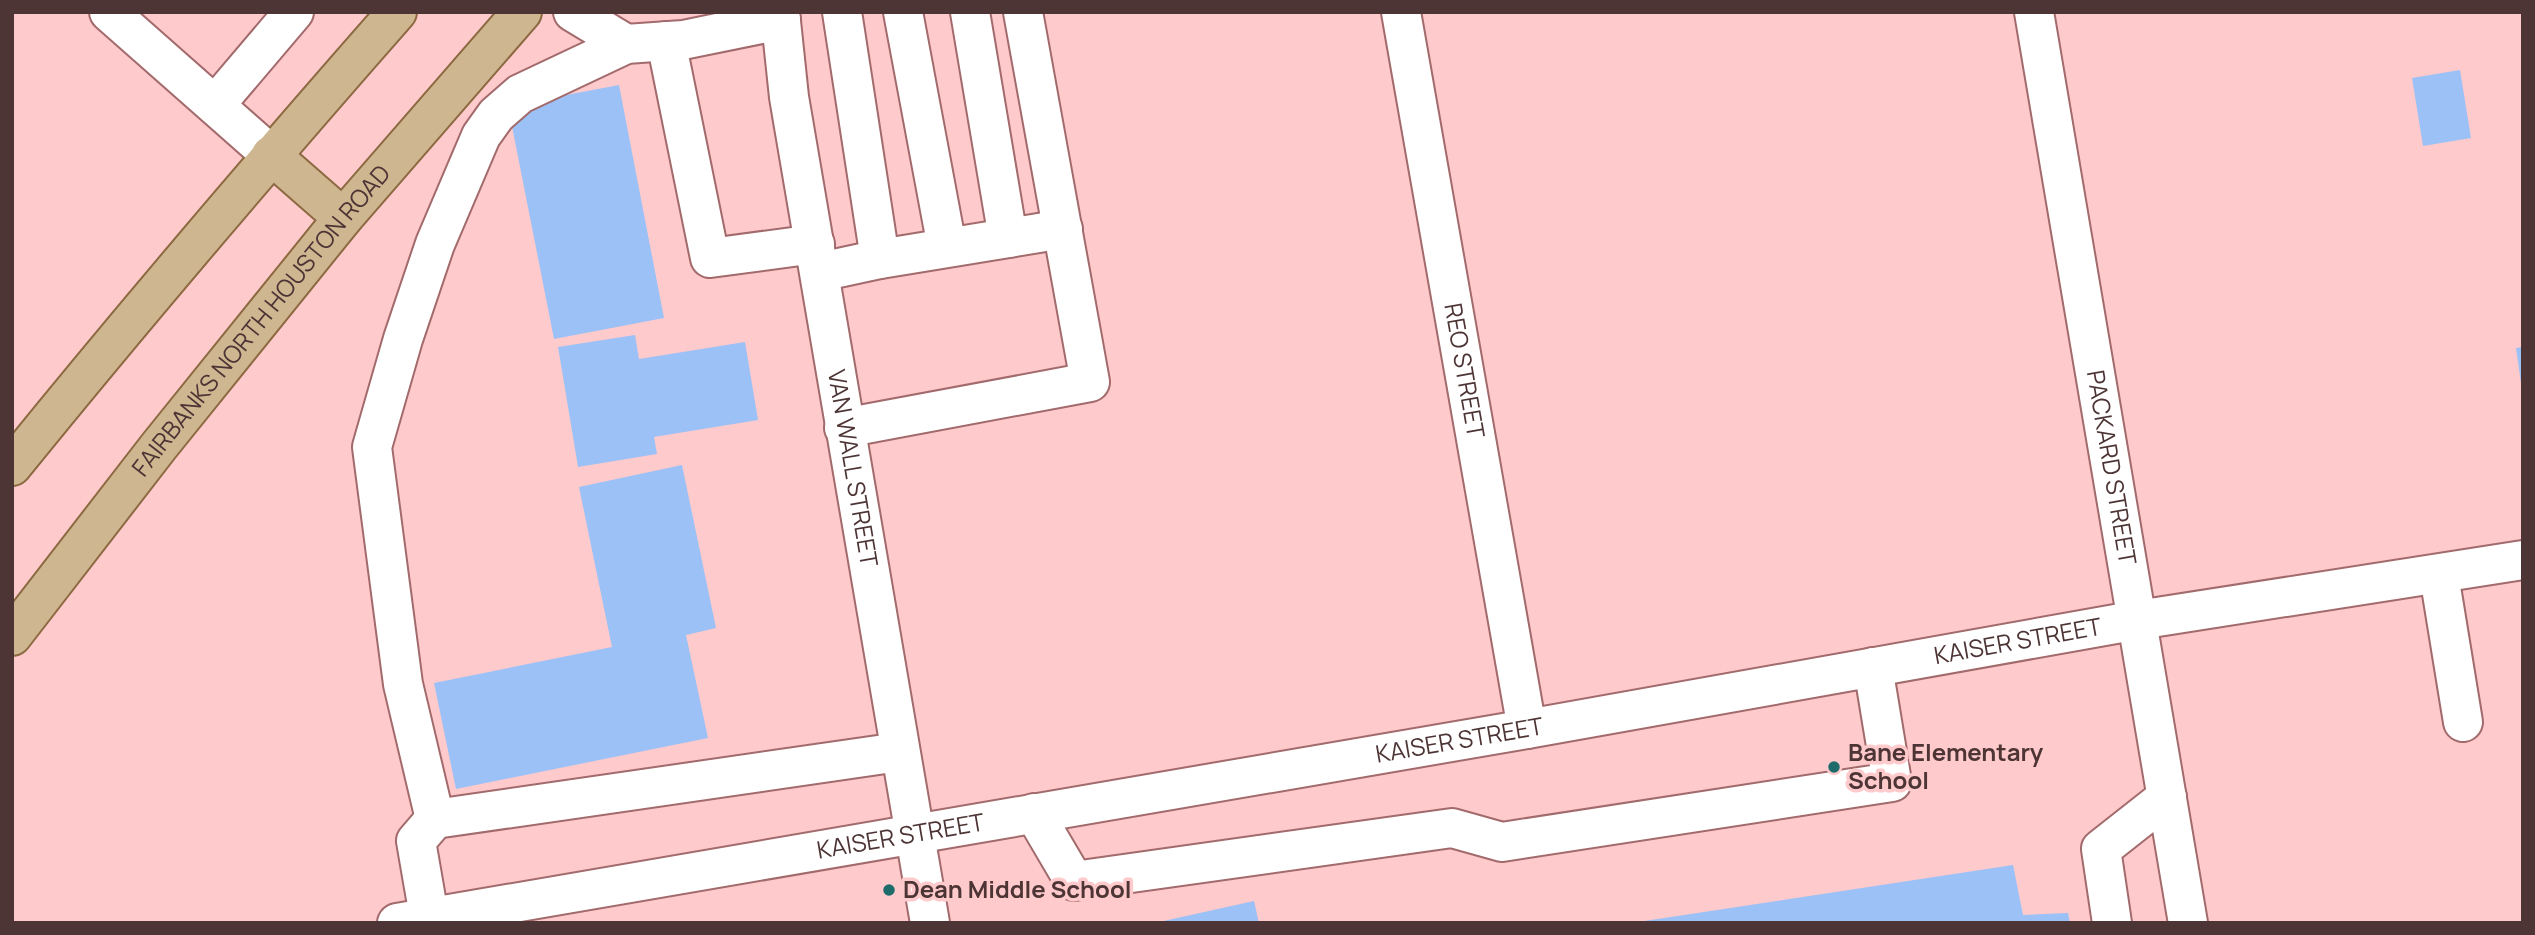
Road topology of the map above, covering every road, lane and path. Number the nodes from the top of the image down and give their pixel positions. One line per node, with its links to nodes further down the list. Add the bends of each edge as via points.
1 (109, 12): 15 (street)
2 (294, 12): 15 (street)
3 (397, 12): 16 (main road)
4 (522, 12): 17 (main road, FAIRBANKS NORTH HOUSTON ROAD)
5 (573, 12): 14 (street)
6 (842, 12): 22 (street)
7 (903, 12): 20 (street)
8 (970, 12): 19 (street)
9 (1023, 12): 18 (street)
10 (1401, 12): 31 (street, REO STREET)
11 (2034, 12): 27 (street, PACKARD STREET)
12 (781, 16): 13 (street); 21 (street, VAN WALL STREET, via 789,97)
13 (666, 41): 14 (street); 21 (street, via 710,258)
14 (626, 44): 35 (street, via 520,94 481,136 435,244 372,447 403,684)
15 (215, 105): 16 (street)
16 (271, 155): 17 (main road); 24 (main road)
17 (343, 218): 28 (main road, FAIRBANKS NORTH HOUSTON ROAD)
18 (1063, 229): 19 (street); 23 (street, via 1090,382)
19 (1008, 238): 20 (street)
20 (947, 247): 22 (street)
21 (817, 258): 22 (street); 23 (street, VAN WALL STREET)
22 (880, 258)
23 (844, 428): 32 (street, VAN WALL STREET)
24 (12, 466)
25 (2523, 560): 26 (street, KAISER STREET)
26 (2439, 575): 27 (street, KAISER STREET); 30 (street)
27 (2138, 620): 29 (street, KAISER STREET); 33 (street, PACKARD STREET)
28 (12, 636)
29 (1873, 667): 31 (street, KAISER STREET); 34 (street, via 1892,782 1502,842 1451,828 1074,881)
30 (2463, 722)
31 (1527, 729): 34 (street, KAISER STREET)
32 (899, 752): 35 (street); 36 (street, VAN WALL STREET)
33 (2167, 797): 39 (street, via 2101,849); 40 (street, PACKARD STREET)
34 (1034, 813): 36 (street, KAISER STREET)
35 (435, 819): 37 (street, via 416,841)
36 (913, 833): 37 (street, KAISER STREET); 38 (street, VAN WALL STREET)
37 (413, 919)
38 (930, 923)
39 (2112, 923)
40 (2188, 923)

